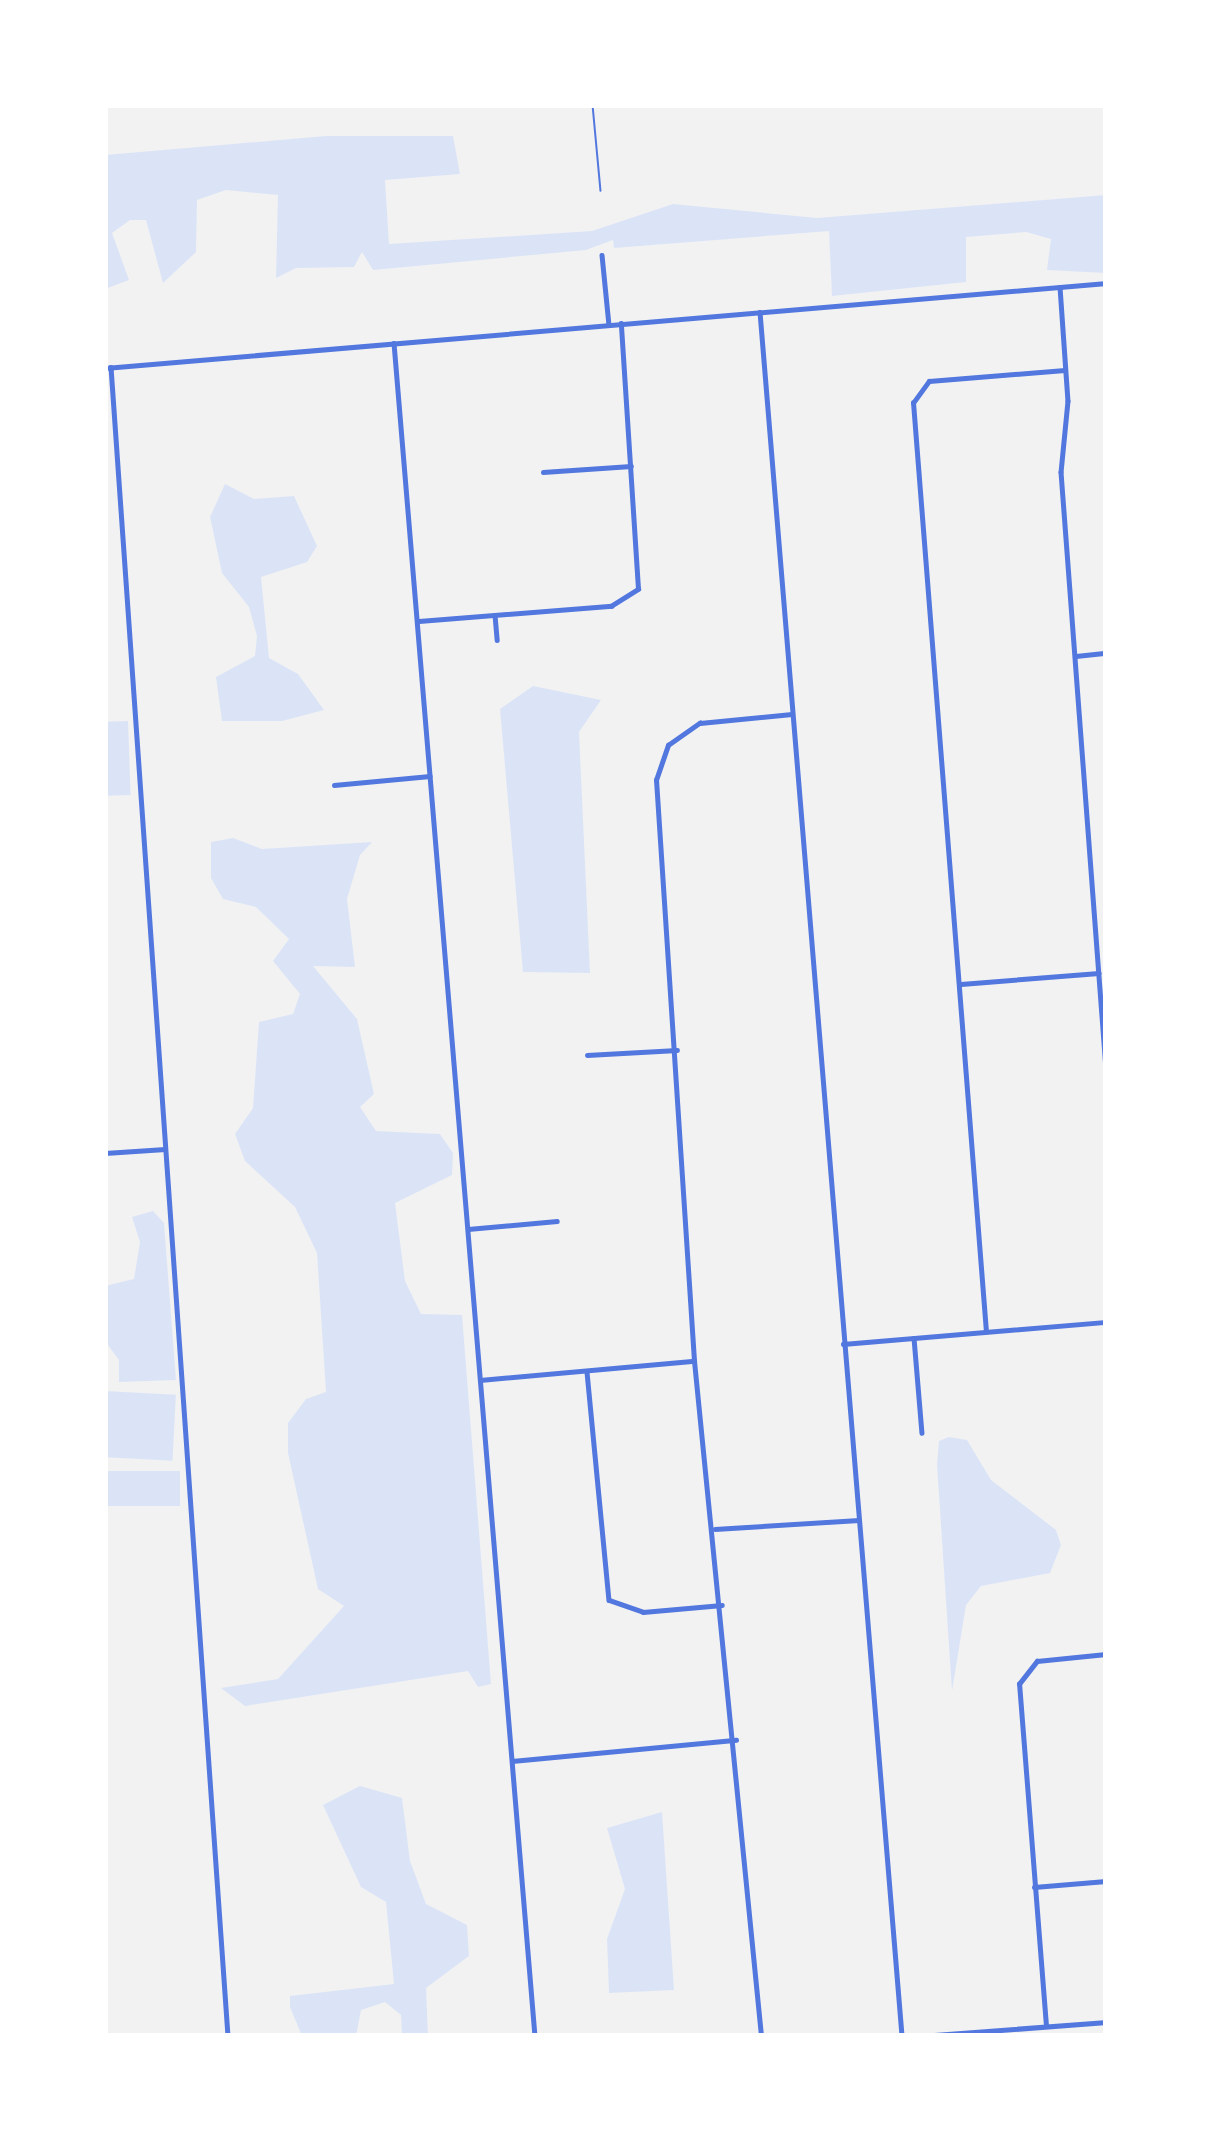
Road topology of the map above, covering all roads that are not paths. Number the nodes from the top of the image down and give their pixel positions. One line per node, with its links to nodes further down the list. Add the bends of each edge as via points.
1 (593, 105): 2 (lane)
2 (601, 191)
3 (602, 255): 8 (street)
4 (1106, 283): 5 (street)
5 (1060, 287): 6 (street); 11 (street)
6 (760, 312): 7 (street); 19 (street)
7 (621, 324): 8 (street); 12 (street)
8 (609, 325): 9 (street)
9 (394, 343): 10 (street); 15 (street)
10 (108, 368): 27 (street)
11 (1065, 370): 18 (street, via 1061,472); 23 (street, via 929,381 913,403)
12 (632, 466): 13 (street); 14 (street, via 633,596 611,606)
13 (543, 472)
14 (495, 615): 15 (street); 16 (street)
15 (417, 622): 20 (street)
16 (497, 640)
17 (1106, 653): 18 (street)
18 (1075, 656): 22 (street)
19 (792, 714): 24 (street, via 700,723 658,762); 34 (street)
20 (430, 776): 21 (street); 30 (street)
21 (334, 785)
22 (1099, 973): 23 (street); 26 (street)
23 (959, 984): 32 (street)
24 (677, 1049): 25 (street); 35 (street)
25 (587, 1055)
26 (1106, 1069)
27 (165, 1149): 28 (street); 49 (street)
28 (105, 1153)
29 (557, 1221): 30 (street)
30 (468, 1228): 37 (street)
31 (1106, 1322): 32 (street)
32 (986, 1332): 33 (street)
33 (914, 1338): 34 (street); 38 (street)
34 (842, 1344): 39 (street)
35 (694, 1361): 36 (street); 40 (street)
36 (587, 1372): 37 (street); 41 (street, via 609,1600 644,1612)
37 (480, 1380): 44 (street)
38 (922, 1433)
39 (859, 1520): 40 (street); 52 (street)
40 (713, 1529): 41 (street)
41 (722, 1605): 43 (street)
42 (1106, 1654): 46 (street, via 1037,1661 1020,1674)
43 (736, 1740): 44 (street); 51 (street)
44 (512, 1761): 50 (street)
45 (1106, 1881): 46 (street)
46 (1034, 1887): 48 (street)
47 (1106, 2022): 48 (street)
48 (1046, 2027): 53 (street)
49 (228, 2036)
50 (535, 2036)
51 (761, 2036)
52 (902, 2036)
53 (921, 2036)

